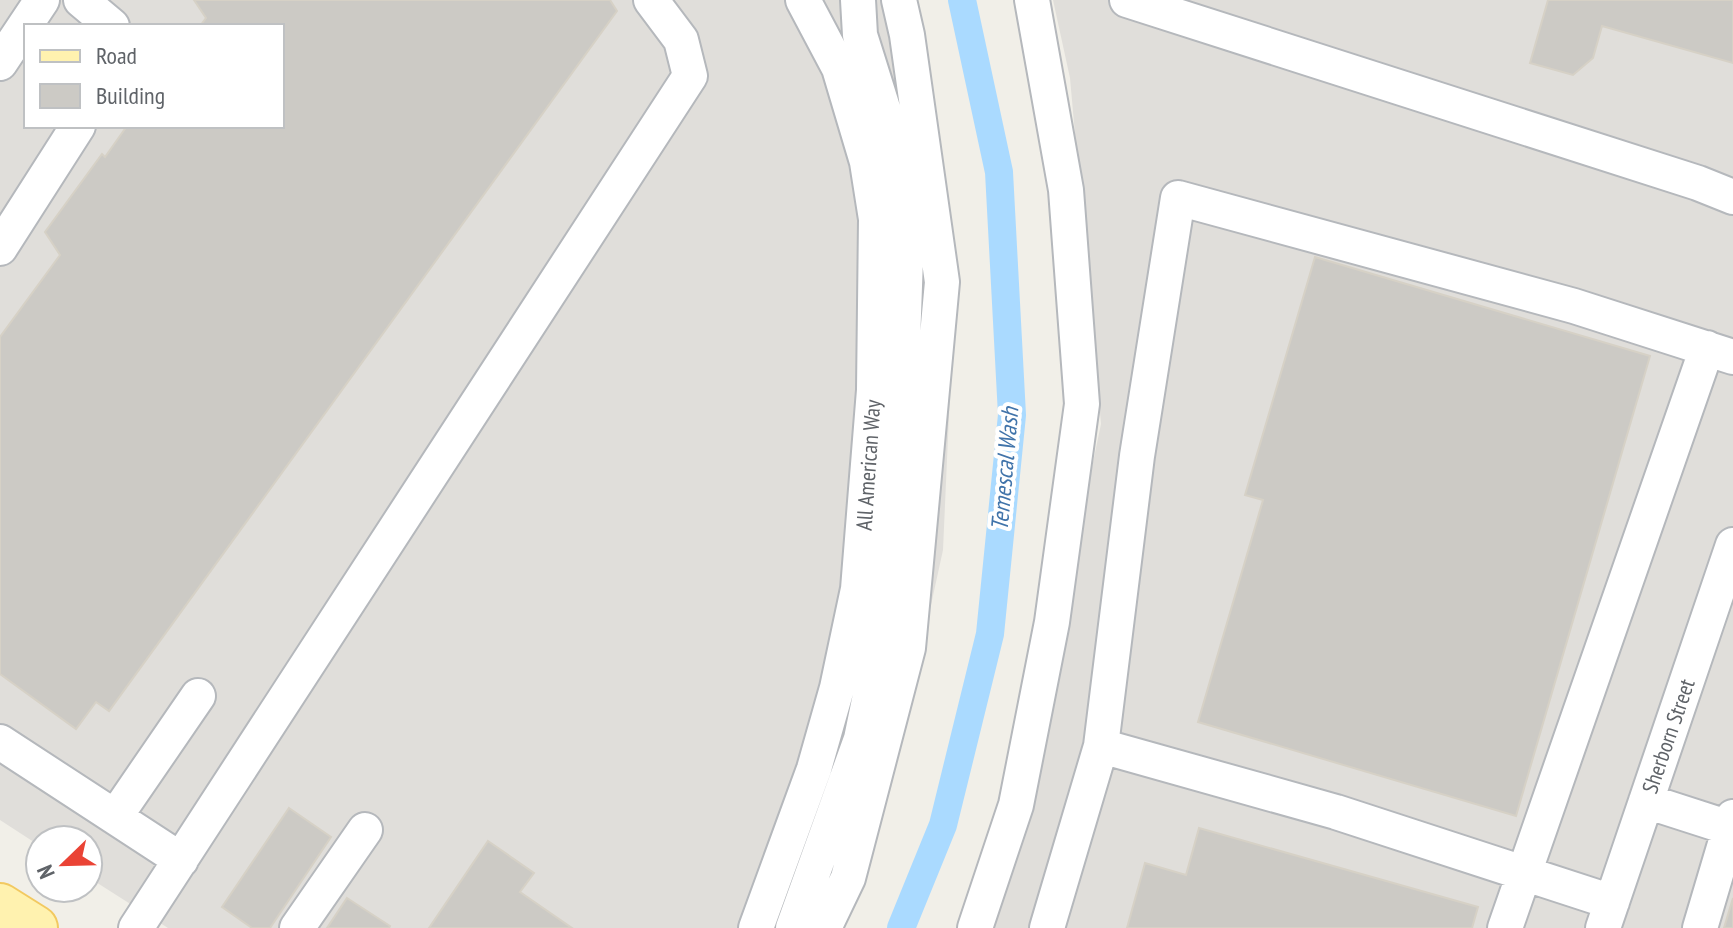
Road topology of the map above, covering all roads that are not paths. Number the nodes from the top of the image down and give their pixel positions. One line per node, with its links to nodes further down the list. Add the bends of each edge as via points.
1 (42, 0): 10 (street)
2 (81, 0): 11 (street)
3 (651, 0): 27 (street, via 681,40 690,76)
4 (803, 0): 34 (street, All American Way, via 839,68 867,162 876,219 874,390 858,589 840,674 814,769)
5 (838, 0): 13 (street)
6 (858, 0): 13 (street)
7 (899, 0): 36 (street, via 942,282 908,648 848,878)
8 (1032, 0): 37 (street, via 1066,190 1082,404 1052,622 1016,805)
9 (1127, 0): 16 (street)
10 (26, 24)
11 (110, 24)
12 (24, 27): 14 (street)
13 (860, 35): 35 (street, All American Way, via 887,121 906,258 897,509 886,618 861,739)
14 (0, 63)
15 (77, 128): 17 (street)
16 (1733, 197)
17 (0, 248)
18 (1720, 353): 22 (street, via 1574,306 1178,198 1137,456); 28 (street)
19 (1733, 545): 23 (street, Sherborn Street)
20 (198, 696): 24 (street)
21 (0, 742): 24 (street)
22 (1101, 746): 28 (street, via 1336,812); 38 (street)
23 (1646, 801): 25 (street); 30 (street, Sherborn Street)
24 (115, 817): 27 (street)
25 (1732, 824): 40 (street)
26 (365, 830): 33 (street)
27 (181, 860): 32 (street)
28 (1524, 874): 30 (street); 39 (street)
29 (0, 906): 31 (main road)
30 (1607, 915)
31 (35, 928)
32 (136, 928)
33 (297, 928)
34 (756, 928)
35 (793, 928)
36 (824, 928)
37 (975, 928)
38 (1047, 928)
39 (1505, 928)
40 (1700, 928)

